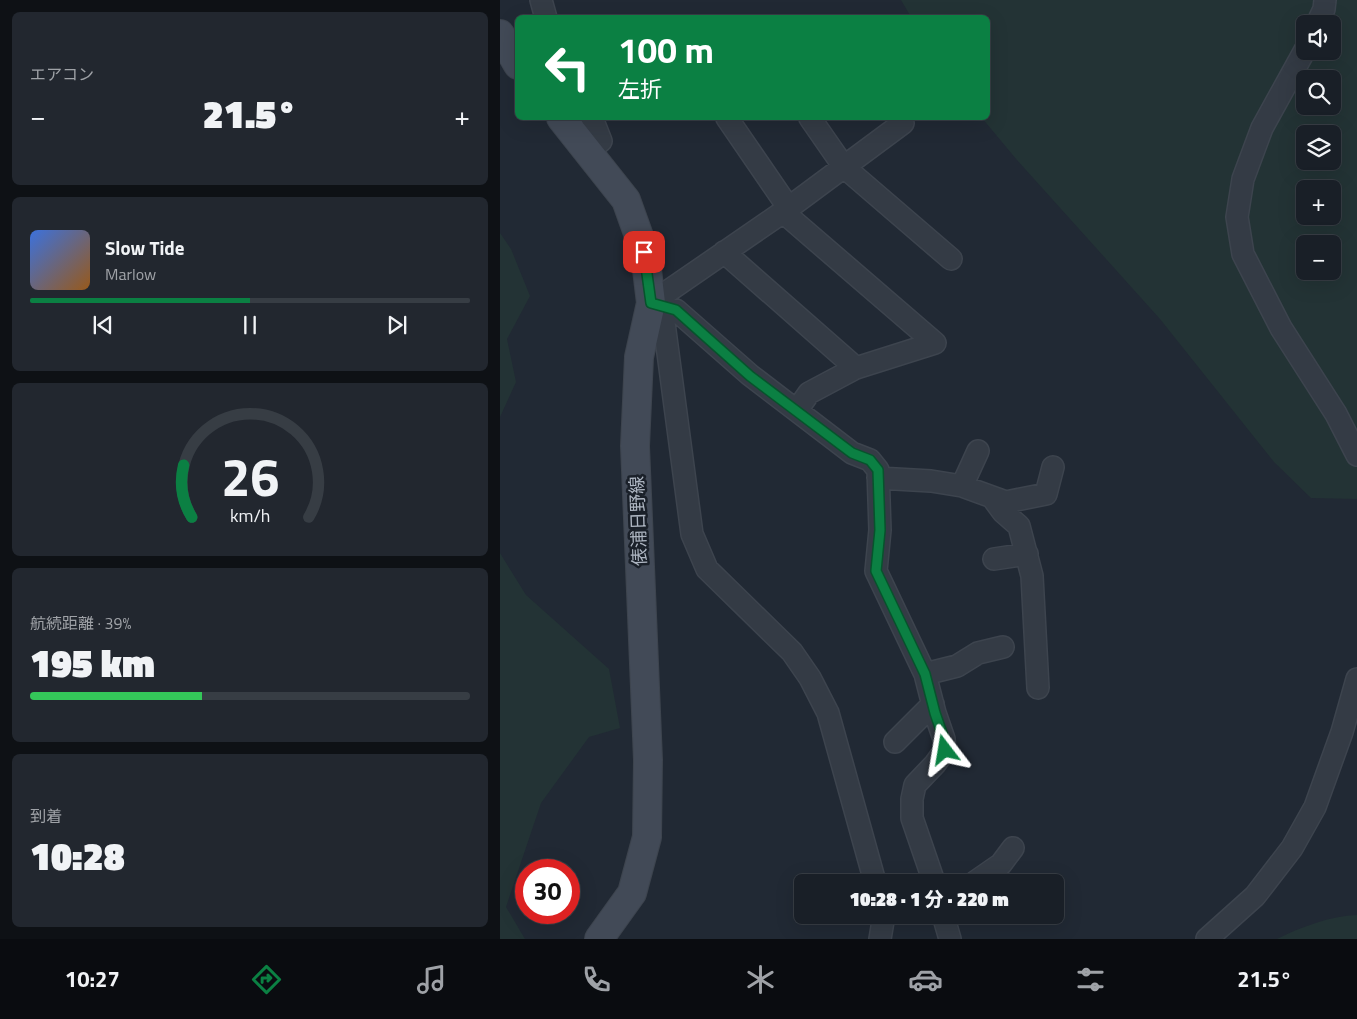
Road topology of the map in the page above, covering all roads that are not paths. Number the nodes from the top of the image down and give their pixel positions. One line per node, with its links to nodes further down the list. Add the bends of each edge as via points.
1 (541, 0): 3 (street)
2 (1325, 0): 4 (street)
3 (545, 15)
4 (1321, 15)
5 (500, 34): 6 (main road)
6 (515, 60)
7 (1299, 60): 22 (street, via 1262,128 1243,179 1236,217 1243,254 1281,328 1336,414)
8 (563, 120): 13 (main road, 俵浦日野線)
9 (593, 120): 13 (street, via 601,141)
10 (728, 120): 15 (street)
11 (811, 120): 14 (street)
12 (903, 123): 14 (street)
13 (588, 151): 18 (main road, 俵浦日野線, via 626,200 644,252)
14 (844, 167): 15 (street); 17 (street)
15 (785, 209): 16 (street); 19 (street, via 935,343)
16 (724, 252): 18 (street); 19 (street)
17 (951, 259)
18 (651, 303): 20 (street, via 676,310 750,376); 36 (street, via 664,323 692,534 707,569 792,652 810,678 828,713); 41 (main road, 俵浦日野線, via 639,357 635,446 648,760 647,836 632,893)
19 (856, 368): 20 (street, via 808,393)
20 (797, 410): 24 (street, via 852,453 870,460 878,470)
21 (978, 451): 25 (street)
22 (1357, 455)
23 (1053, 467): 26 (street, via 1046,494 1006,502)
24 (878, 478): 25 (street); 30 (street, via 880,530 876,571)
25 (962, 486): 26 (street)
26 (992, 497): 27 (street, via 1003,512 1020,526)
27 (1027, 554): 28 (street); 32 (street, via 1032,576)
28 (994, 558)
29 (1003, 647): 30 (street, via 978,654 957,666)
30 (925, 674): 33 (street)
31 (1357, 679): 44 (street, via 1315,807 1292,848 1255,896)
32 (1038, 688)
33 (933, 704): 34 (street); 37 (street, via 945,750 914,785 912,818)
34 (895, 742)
35 (1013, 848): 38 (street, via 1001,864)
36 (873, 874)
37 (931, 874)
38 (987, 874)
39 (882, 924): 42 (street)
40 (946, 924): 43 (street)
41 (599, 939)
42 (880, 939)
43 (950, 939)
44 (1207, 939)

